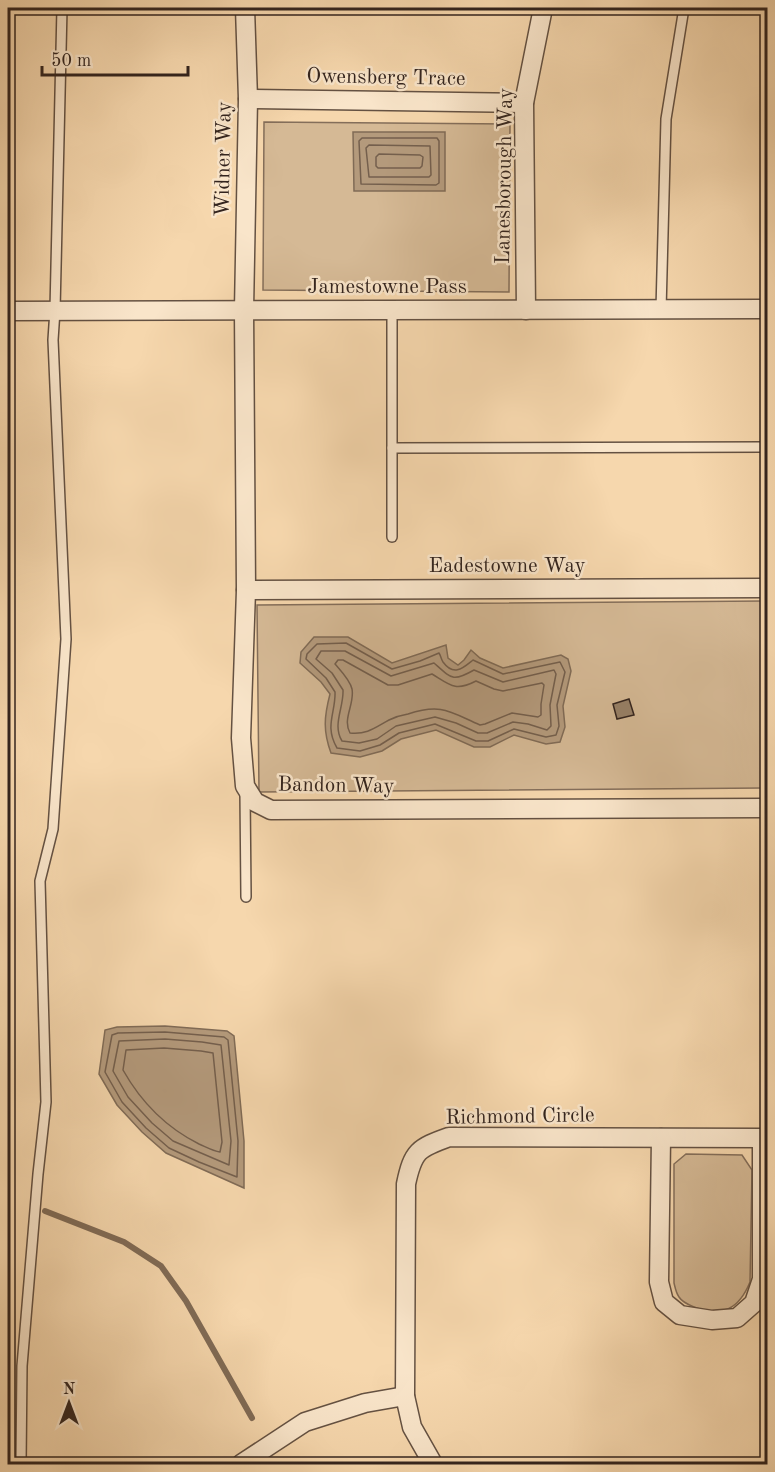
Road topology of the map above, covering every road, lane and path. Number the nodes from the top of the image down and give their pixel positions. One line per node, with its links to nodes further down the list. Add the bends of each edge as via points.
1 (62, 8): 9 (lane)
2 (245, 8): 5 (street, Widner Way)
3 (543, 8): 6 (street, Lanesborough Way)
4 (684, 8): 12 (lane, via 666,119)
5 (248, 99): 6 (street, Owensberg Trace); 10 (street, Widner Way)
6 (524, 103): 11 (street, Lanesborough Way)
7 (392, 309): 10 (street, Jamestowne Pass); 11 (street, Jamestowne Pass); 15 (lane)
8 (768, 309): 12 (street, Jamestowne Pass)
9 (55, 310): 10 (street, Jamestowne Pass); 13 (street, Jamestowne Pass); 25 (lane, via 53,340 66,639 53,829 40,881 46,1102 22,1366)
10 (244, 310): 18 (street)
11 (526, 310): 12 (street, Jamestowne Pass)
12 (661, 310)
13 (8, 311)
14 (768, 447): 15 (lane)
15 (392, 448): 16 (lane)
16 (392, 537)
17 (768, 588): 18 (street, Eadestowne Way)
18 (246, 590): 19 (street, via 241,738)
19 (245, 786): 20 (street, Bandon Way, via 255,802 271,810); 21 (lane)
20 (768, 808)
21 (246, 897)
22 (661, 1138): 23 (street, Richmond Circle); 23 (street, via 659,1282 664,1302 680,1315 712,1320 737,1318 754,1303 762,1279); 24 (street, Richmond Circle, via 449,1137 424,1146 411,1162 406,1184)
23 (765, 1138)
24 (405, 1396): 26 (street, via 365,1403 305,1422); 27 (street, Richmond Circle, via 412,1427)
25 (21, 1464)
26 (241, 1464)
27 (433, 1464)

